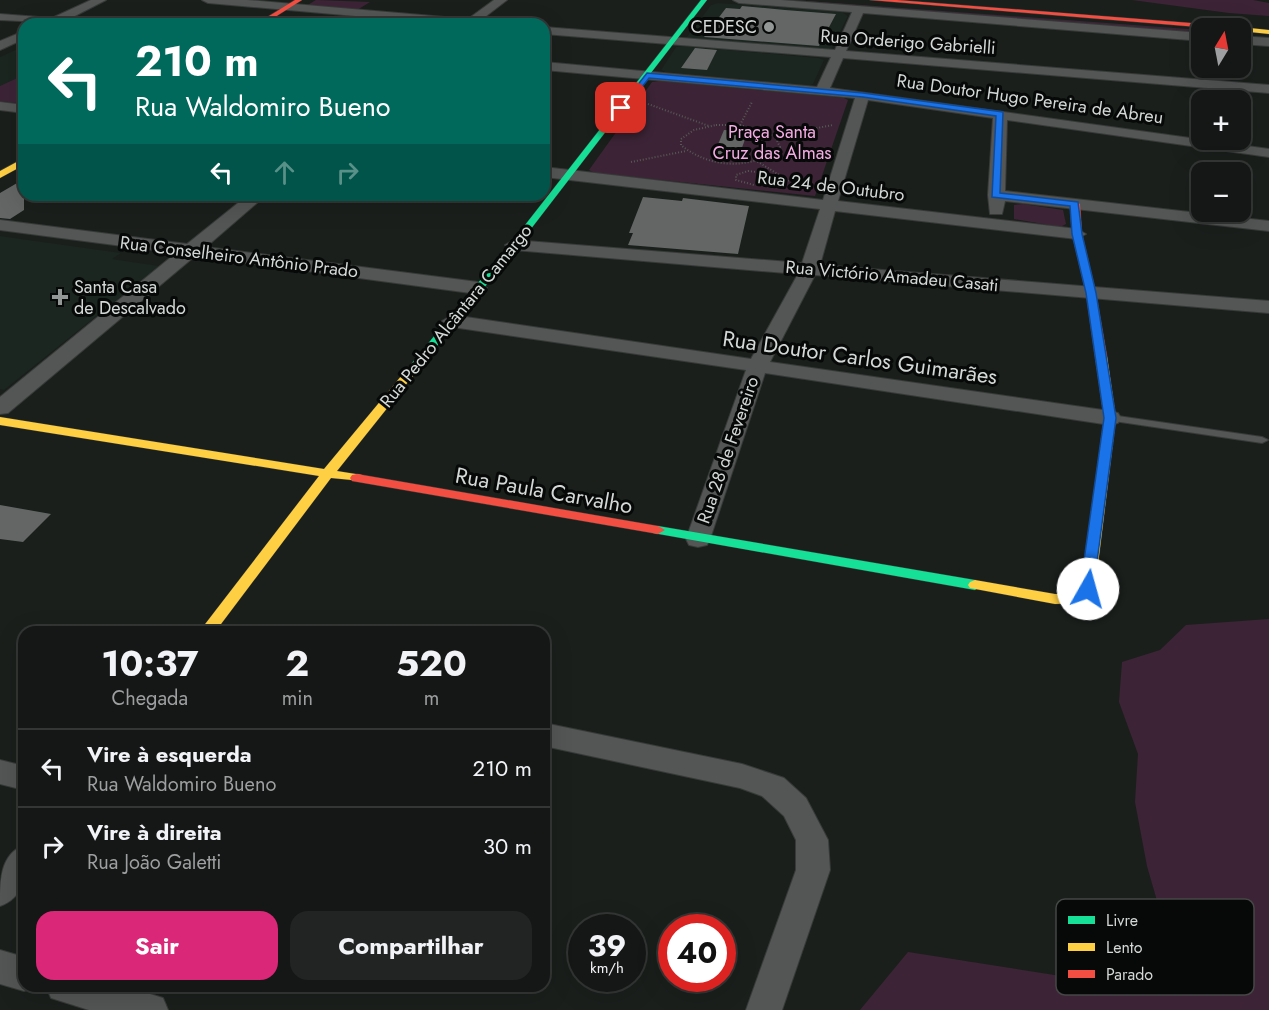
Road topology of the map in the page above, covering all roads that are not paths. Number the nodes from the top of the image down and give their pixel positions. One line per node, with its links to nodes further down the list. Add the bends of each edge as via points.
1 (100, 0): 10 (street)
2 (208, 0): 7 (street)
3 (501, 0): 13 (street)
4 (704, 0): 22 (street, Rua Pedro Alcântara Camargo)
5 (739, 0): 8 (street)
6 (873, 0): 15 (street)
7 (293, 3): 11 (street); 12 (street)
8 (859, 10): 19 (street); 25 (street)
9 (0, 17): 14 (street)
10 (61, 18)
11 (269, 18)
12 (426, 18)
13 (477, 18)
14 (18, 19)
15 (1191, 25)
16 (1251, 30): 18 (street)
17 (550, 31): 22 (street, Rua Orderigo Gabrielli)
18 (1269, 32)
19 (1191, 36)
20 (18, 38): 24 (street)
21 (1251, 41): 23 (street)
22 (671, 42): 25 (street, Rua Orderigo Gabrielli); 27 (street, Rua Pedro Alcântara Camargo)
23 (1269, 42)
24 (0, 46)
25 (838, 55): 28 (street, Rua Orderigo Gabrielli); 29 (street)
26 (550, 67): 27 (street, Rua Doutor Hugo Pereira de Abreu)
27 (647, 75): 29 (street, Rua Doutor Hugo Pereira de Abreu); 37 (street, Rua Pedro Alcântara Camargo)
28 (1269, 89)
29 (822, 91): 30 (street, Rua Doutor Hugo Pereira de Abreu)
30 (863, 95): 33 (street, Rua Doutor Hugo Pereira de Abreu); 44 (street, Rua 28 de Fevereiro)
31 (0, 106): 32 (street)
32 (18, 108)
33 (1000, 114): 34 (street, Rua Doutor Hugo Pereira de Abreu); 39 (street)
34 (1269, 153)
35 (18, 165): 38 (street)
36 (550, 172): 37 (street, Rua 24 de Outubro)
37 (569, 174): 40 (street, Rua Pedro Alcântara Camargo); 44 (street, Rua 24 de Outubro)
38 (0, 176)
39 (996, 195): 43 (street); 46 (street)
40 (550, 199)
41 (251, 201): 50 (street)
42 (548, 201): 49 (street, Rua Pedro Alcântara Camargo)
43 (1075, 204): 47 (street); 48 (street)
44 (829, 205): 46 (street, Rua 24 de Outubro); 51 (street, Rua 28 de Fevereiro)
45 (0, 225): 50 (street, Rua Conselheiro Antônio Prado)
46 (997, 225): 48 (street, Rua 24 de Outubro)
47 (1269, 226)
48 (1077, 234): 53 (street)
49 (514, 245): 51 (street, Rua Victório Amadeu Casati); 52 (street, Rua Pedro Alcântara Camargo)
50 (190, 251): 52 (street, Rua Conselheiro Antônio Prado); 57 (street)
51 (809, 270): 53 (street, Rua Victório Amadeu Casati); 56 (street, Rua 28 de Fevereiro)
52 (478, 288): 55 (street, Rua Pedro Alcântara Camargo)
53 (1091, 293): 54 (street, Rua Victório Amadeu Casati); 58 (street)
54 (1269, 307)
55 (452, 321): 56 (street, Rua Doutor Carlos Guimarães); 61 (street, Rua Pedro Alcântara Camargo)
56 (758, 365): 58 (street, Rua Doutor Carlos Guimarães); 62 (street, Rua 28 de Fevereiro)
57 (4, 400)
58 (1110, 418): 60 (lane, Rua Doutor Carlos Guimarães); 62 (street, Rua Paula Carvalho, via 1088,589 1080,599)
59 (0, 421): 61 (street, Rua Paula Carvalho)
60 (1262, 440)
61 (328, 473): 62 (street, Rua Paula Carvalho); 63 (street, Rua Pedro Alcântara Camargo)
62 (698, 538)
63 (211, 626)
64 (550, 735): 73 (street, via 742,776 773,788 795,807 812,840 813,870)
65 (0, 772): 66 (street)
66 (18, 776)
67 (18, 867): 68 (street)
68 (0, 891)
69 (0, 967): 70 (street)
70 (18, 972)
71 (86, 992): 72 (street)
72 (150, 1010)
73 (764, 1010)

